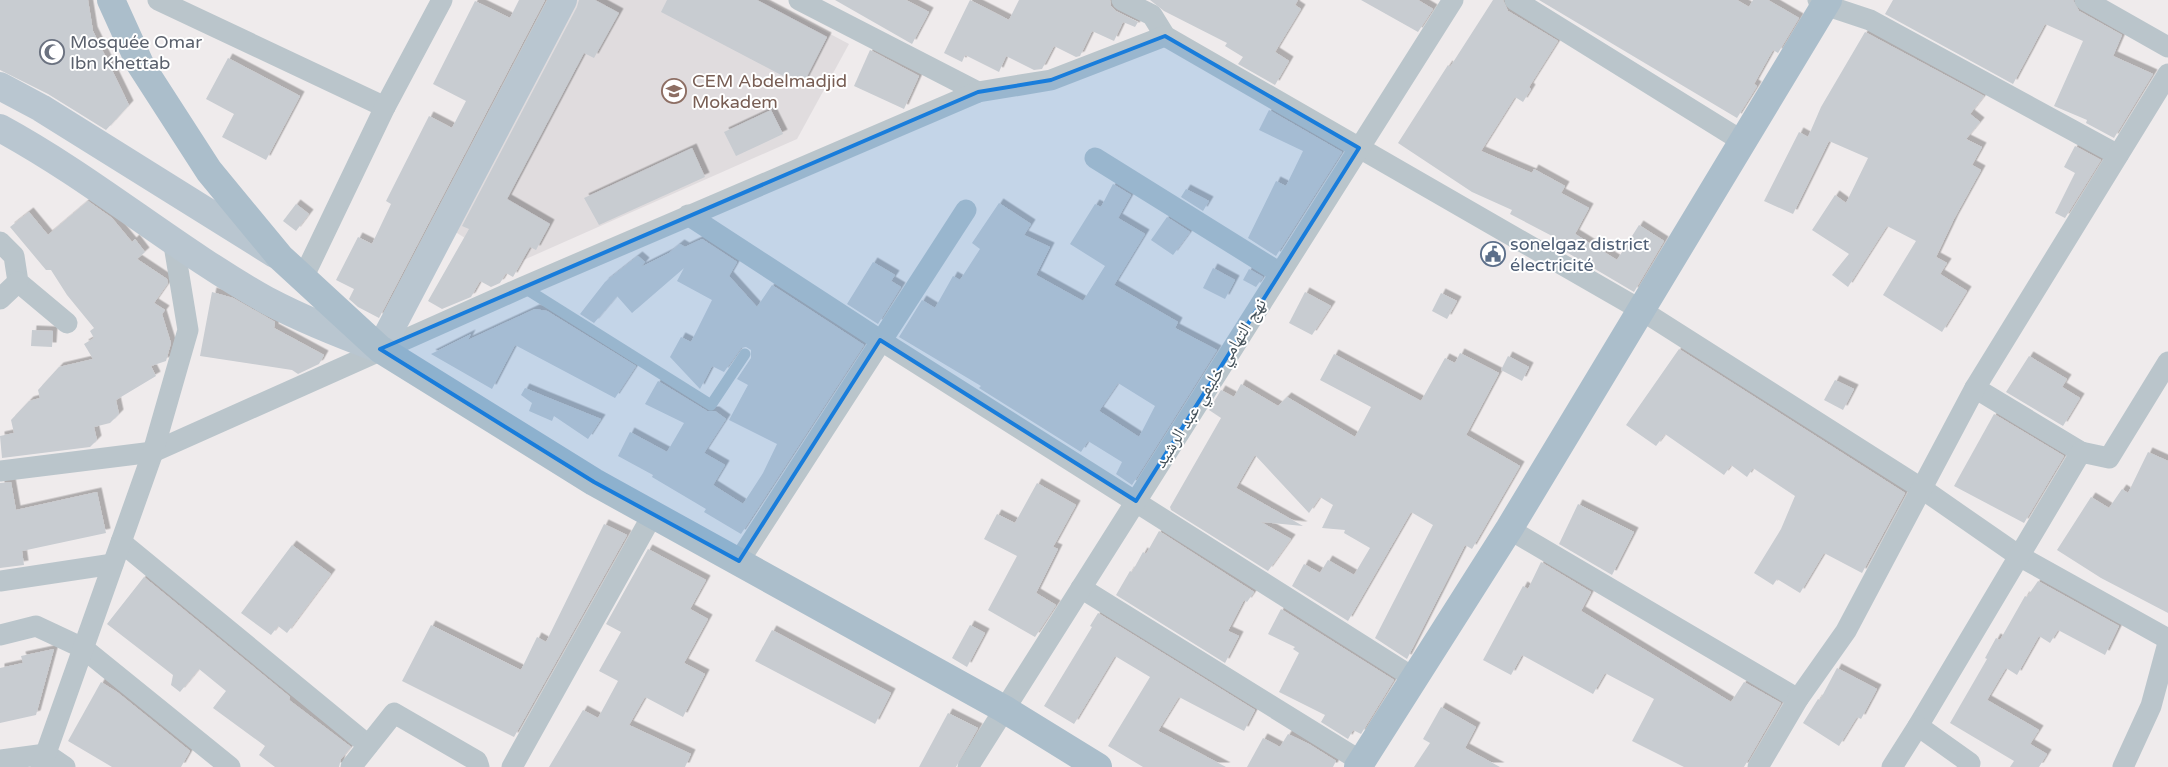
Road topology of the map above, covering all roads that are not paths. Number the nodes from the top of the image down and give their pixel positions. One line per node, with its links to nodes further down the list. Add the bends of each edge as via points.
1 (111, 0): 26 (main road, via 140,64 209,171)
2 (158, 0): 16 (street)
3 (442, 0): 16 (street)
4 (563, 0): 35 (street)
5 (799, 0): 15 (street)
6 (1122, 0): 11 (street, via 1152,15)
7 (1453, 0): 19 (street, نهج التهامي خليفي عبد الرشيد)
8 (1516, 0): 18 (street)
9 (2085, 0): 12 (street)
10 (1824, 2): 18 (main road); 20 (street, via 1870,20)
11 (1166, 36): 15 (street, via 1051,80); 19 (street)
12 (2168, 47)
13 (2168, 74): 20 (street)
14 (0, 86): 26 (street, via 41,108)
15 (978, 92): 23 (street)
16 (385, 107): 28 (street)
17 (0, 128): 24 (street, via 54,158)
18 (1742, 141): 32 (main road)
19 (1359, 148): 27 (street, نهج التهامي خليفي عبد الرشيد); 32 (street)
20 (2118, 155): 38 (street)
21 (1095, 158): 27 (street)
22 (966, 210): 34 (street)
23 (688, 215): 30 (street); 34 (street)
24 (173, 239): 35 (street, via 268,300 316,324); 39 (street, via 188,330)
25 (0, 242): 29 (street, via 14,256)
26 (280, 257): 28 (main road)
27 (1280, 273): 43 (street, نهج التهامي خليفي عبد الرشيد)
28 (303, 278): 35 (main road)
29 (18, 282): 31 (street); 33 (street)
30 (523, 286): 35 (street); 36 (lane, via 711,405)
31 (0, 299)
32 (1641, 310): 42 (street); 45 (main road)
33 (67, 323)
34 (880, 340): 43 (street); 48 (street)
35 (380, 349): 39 (street); 44 (main road, via 594,482)
36 (745, 354)
37 (2168, 362): 40 (street, via 2109,458)
38 (1975, 388): 40 (street); 42 (street)
39 (153, 452): 41 (street); 46 (street)
40 (2081, 452): 47 (street)
41 (0, 471)
42 (1921, 488): 47 (street); 56 (street, via 1846,631)
43 (1136, 501): 51 (street, نهج التهامي خليفي عبد الرشيد); 55 (street)
44 (654, 514): 48 (main road); 67 (street)
45 (1509, 529): 55 (main road); 56 (street)
46 (121, 542): 49 (street); 59 (street)
47 (2019, 556): 53 (street); 58 (street)
48 (739, 561): 57 (main road)
49 (113, 564): 50 (street); 54 (street)
50 (0, 580)
51 (1081, 588): 57 (street, نهج التهامي خليفي عبد الرشيد); 62 (street)
52 (0, 635): 54 (street, via 36,626)
53 (2168, 641): 73 (street, via 2151,706)
54 (84, 648): 61 (street); 64 (street)
55 (1414, 678): 62 (main road)
56 (1798, 699): 70 (street)
57 (1004, 709): 68 (street, نهج التهامي خليفي عبد الرشيد); 69 (main road)
58 (1918, 726): 71 (street); 72 (street, via 1970,763)
59 (368, 745): 65 (street); 66 (street, via 394,713 477,760)
60 (0, 760): 61 (street)
61 (44, 760): 63 (street)
62 (1360, 764)
63 (65, 767)
64 (230, 767)
65 (351, 767)
66 (479, 767)
67 (512, 767)
68 (968, 767)
69 (1098, 767)
70 (1758, 767)
71 (1892, 767)
72 (1967, 767)
73 (2123, 767)

